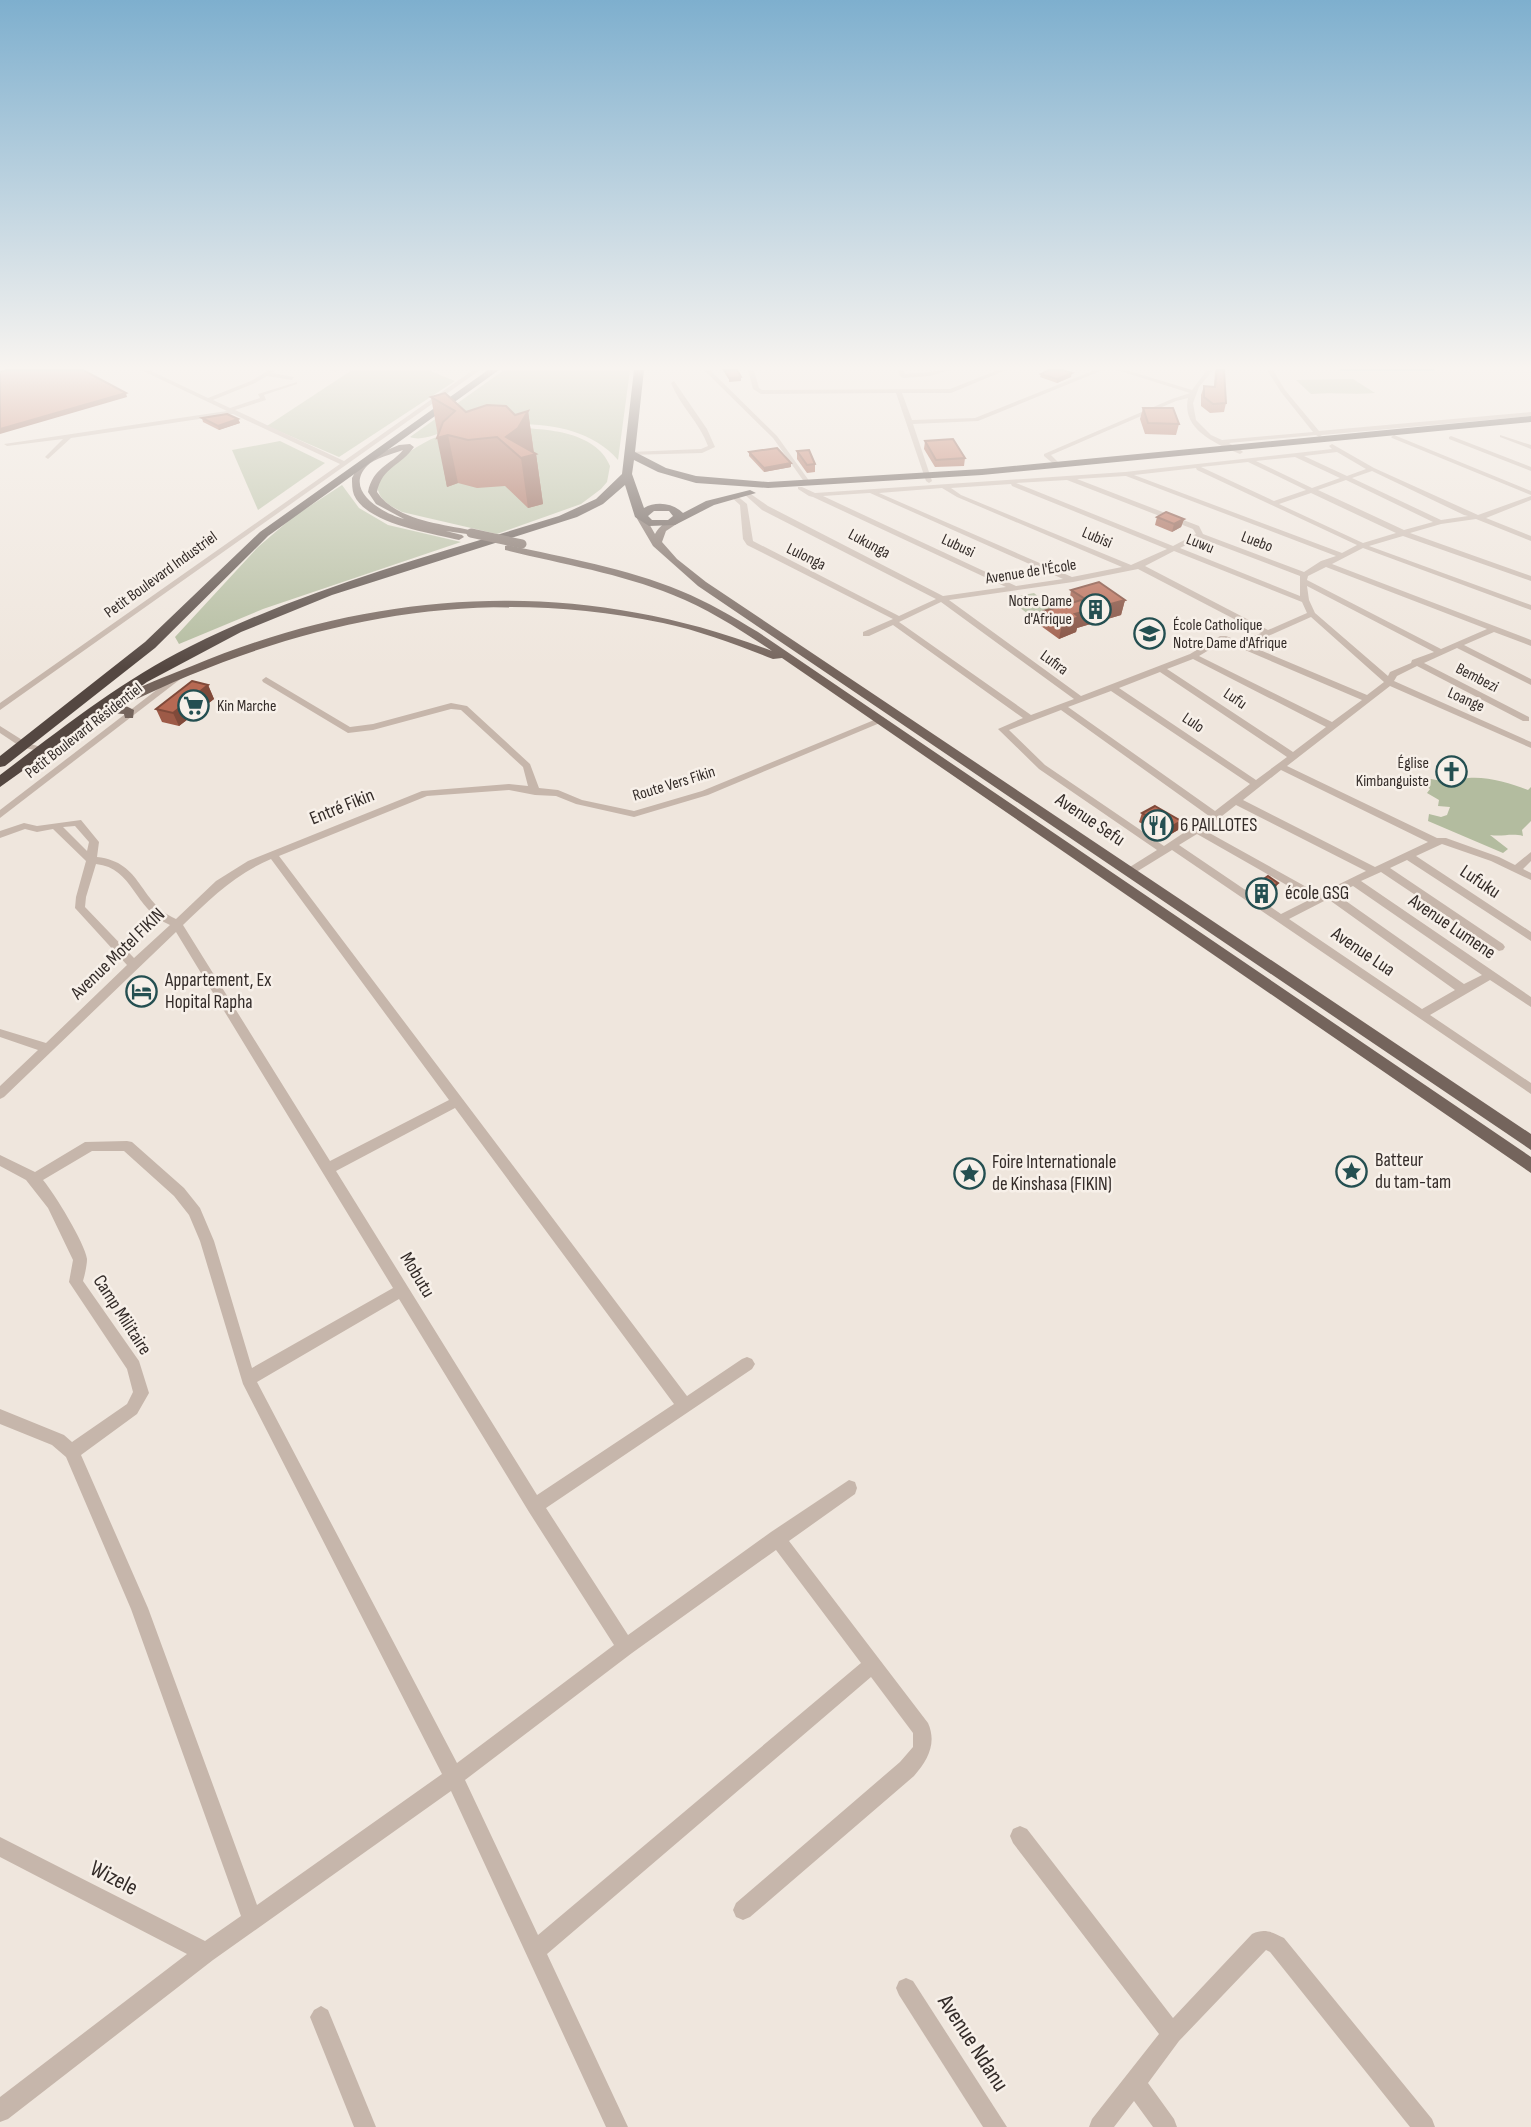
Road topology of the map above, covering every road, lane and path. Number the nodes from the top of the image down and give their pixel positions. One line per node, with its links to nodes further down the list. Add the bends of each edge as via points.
1 (334, 469): 77 (street, Petit Boulevard Industriel)
2 (355, 469): 88 (highway, via 264,534 150,645)
3 (361, 469): 67 (main road, via 356,489 373,510 398,522 615,573 677,593 754,634)
4 (386, 469): 55 (main road, bridge, via 373,487 377,500 404,517 597,560 666,580)
5 (628, 469): 17 (highway)
6 (661, 469): 24 (highway)
7 (794, 469): 23 (street)
8 (930, 469): 21 (street)
9 (1025, 469): 21 (highway)
10 (1042, 469): 21 (highway)
11 (1182, 469): 18 (street)
12 (1200, 469): 31 (street)
13 (1266, 469): 26 (street)
14 (1325, 469): 20 (street)
15 (1372, 469): 20 (street); 32 (street)
16 (1469, 469): 30 (street)
17 (627, 474): 27 (highway); 29 (highway)
18 (1125, 474): 19 (street); 44 (street)
19 (1067, 478): 22 (street); 39 (street, Luebo, via 1196,528)
20 (1345, 479): 26 (street); 37 (street)
21 (935, 481): 22 (street); 23 (highway); 25 (street); 46 (street, Lubisi, via 959,496)
22 (1009, 483): 43 (street, Luwu)
23 (803, 485): 24 (highway); 24 (highway); 28 (street, Lubusi)
24 (739, 491): 36 (highway); 51 (street, Lukunga); 56 (street, Lulonga, via 750,543)
25 (869, 491): 28 (street); 49 (street)
26 (1312, 491): 31 (street); 38 (street)
27 (612, 493): 29 (highway, via 622,490); 84 (highway, via 574,514 309,600 231,631 142,678)
28 (811, 495): 50 (street, Lubusi)
29 (634, 496): 34 (highway)
30 (1531, 496): 33 (street)
31 (1275, 503): 42 (street)
32 (1467, 513): 33 (street); 35 (street); 37 (street)
33 (1489, 514): 35 (street)
34 (641, 517): 36 (highway, via 647,510 666,507 677,510); 41 (main road, Avenue Sefu)
35 (1477, 518): 37 (street); 40 (street)
36 (677, 520): 41 (main road, via 662,530)
37 (1442, 522): 38 (street)
38 (1400, 533): 42 (street); 48 (street)
39 (1199, 535): 43 (street, Avenue de l'École); 47 (street, Luebo)
40 (1531, 539)
41 (656, 544): 55 (main road, Avenue Sefu)
42 (1363, 545): 44 (street); 53 (street)
43 (1173, 548): 46 (street, Avenue de l'École); 52 (street, Luwu)
44 (1341, 555): 45 (street)
45 (1324, 563): 47 (street); 57 (street)
46 (1135, 567): 49 (street, Avenue de l'École); 58 (street, Lubisi)
47 (1304, 578): 52 (street); 63 (street, Luebo)
48 (1531, 579)
49 (1074, 580): 50 (street, Avenue de l'École)
50 (1016, 589): 51 (street, Avenue de l'École)
51 (942, 599): 56 (street, Avenue de l'École); 75 (street, Lufira)
52 (1303, 600): 54 (street, Loange)
53 (1531, 608)
54 (1311, 614): 58 (street); 70 (street, Loange)
55 (747, 615): 72 (main road, Avenue Sefu)
56 (895, 619): 59 (street, Avenue de l'École); 82 (street)
57 (1495, 628): 60 (street); 62 (street)
58 (1268, 633): 61 (street)
59 (866, 634)
60 (1531, 643)
61 (1242, 645): 64 (street, via 1220,639); 76 (street)
62 (1458, 645): 63 (street); 71 (street)
63 (1440, 652): 65 (street)
64 (1193, 656): 66 (street); 85 (street)
65 (1415, 662): 70 (street, via 1393,674); 81 (street, Bembezi)
66 (1161, 669): 73 (street); 91 (street, Lufu)
67 (809, 671): 68 (main road, via 682,625 621,613 518,604 364,617 277,638); 74 (main road, Avenue Sefu)
68 (186, 672): 79 (main road); 80 (street, Petit Boulevard Résidentiel)
69 (266, 680): 96 (street, via 348,730 451,706 464,708 527,766)
70 (1389, 682): 76 (street); 87 (street, Loange)
71 (1531, 682)
72 (857, 687): 74 (main road); 112 (main road, Avenue Sefu)
73 (1113, 688): 75 (street); 95 (street, Lulo)
74 (842, 694): 83 (main road, Avenue Sefu)
75 (1081, 699): 78 (street)
76 (1368, 699): 85 (street)
77 (0, 707)
78 (1062, 707): 82 (street); 100 (street)
79 (103, 711): 80 (main road, via 124,708); 84 (main road)
80 (130, 716): 99 (street, Petit Boulevard Résidentiel)
81 (1529, 718): 87 (street)
82 (1030, 719): 105 (street, via 1003,729 1042,766)
83 (882, 720): 96 (street, Route Vers Fikin, via 705,793 634,814 558,793); 131 (main road, Avenue Sefu)
84 (76, 724): 90 (highway)
85 (1332, 726): 91 (street)
86 (0, 729): 88 (street)
87 (1509, 736): 89 (street, Loange)
88 (24, 745): 90 (street); 92 (highway)
89 (1531, 745)
90 (43, 749): 94 (highway)
91 (1292, 756): 93 (street)
92 (0, 762)
93 (1279, 766): 95 (street); 104 (street)
94 (0, 782)
95 (1256, 784): 98 (street)
96 (535, 792): 97 (street, Route Vers Fikin, via 485,787)
97 (425, 793): 106 (street, Entré Fikin)
98 (1235, 800): 100 (street); 110 (street)
99 (0, 816)
100 (1216, 816): 102 (street)
101 (56, 827): 103 (street, via 24,826); 109 (street); 109 (street, via 76,821 85,828 94,842)
102 (1197, 830): 105 (street); 115 (street)
103 (0, 835)
104 (1436, 842): 108 (street); 111 (street, via 1453,842)
105 (1169, 848): 112 (street); 116 (street, Avenue Lua)
106 (272, 854): 117 (street, Avenue Motel FIKIN, via 220,883); 129 (street)
107 (1531, 855): 111 (street)
108 (1410, 856): 110 (street); 118 (street, Lufuku)
109 (91, 860): 117 (street, via 122,868 154,914); 120 (street, via 80,908)
110 (1379, 869): 114 (street); 119 (street)
111 (1516, 869): 113 (street)
112 (1129, 872): 130 (main road, Avenue Sefu)
113 (1531, 877)
114 (1353, 881): 115 (street); 121 (street, Avenue Lumene)
115 (1323, 896): 116 (street); 122 (street)
116 (1283, 918): 124 (street, Avenue Lua)
117 (176, 923): 120 (street, Avenue Motel FIKIN); 133 (street, Mobutu)
118 (1531, 937)
119 (1499, 947)
120 (133, 964): 126 (street, Avenue Motel FIKIN)
121 (1490, 975): 122 (street); 123 (street, Avenue Lumene)
122 (1464, 990): 124 (street)
123 (1531, 1003)
124 (1422, 1014): 127 (street, Avenue Lua)
125 (0, 1033): 126 (street)
126 (47, 1048): 128 (street, Avenue Motel FIKIN)
127 (1531, 1089)
128 (0, 1094)
129 (457, 1101): 133 (street); 138 (street)
130 (1531, 1143)
131 (1527, 1158)
132 (0, 1160): 134 (street, Camp Militaire)
133 (329, 1168): 135 (street, Mobutu)
134 (34, 1179): 137 (street, via 90,1146 111,1144 127,1146 156,1170 195,1212); 140 (street, Camp Militaire, via 77,1250 76,1282 134,1366 141,1393 132,1409)
135 (403, 1289): 137 (street); 142 (street, Mobutu)
136 (747, 1364): 138 (street)
137 (248, 1379): 146 (street)
138 (685, 1406): 142 (street)
139 (0, 1416): 140 (street, via 58,1440)
140 (72, 1452): 150 (street, via 139,1608)
141 (849, 1488): 143 (street)
142 (535, 1506): 144 (street, Mobutu)
143 (777, 1538): 144 (street); 145 (street)
144 (626, 1647): 146 (street)
145 (872, 1665): 149 (street, via 922,1729 922,1753); 151 (street)
146 (454, 1777): 150 (street); 151 (street)
147 (1020, 1836): 155 (street)
148 (0, 1847): 152 (street, Wizele)
149 (743, 1910)
150 (252, 1920): 152 (street)
151 (535, 1951): 159 (street)
152 (206, 1952): 157 (street)
153 (906, 1988): 160 (street, Avenue Ndanu)
154 (321, 2017): 158 (street)
155 (1172, 2034): 156 (street); 163 (street, via 1259,1941 1267,1940 1277,1945)
156 (1135, 2084): 161 (street); 162 (street)
157 (0, 2111)
158 (365, 2127)
159 (617, 2127)
160 (996, 2127)
161 (1100, 2127)
162 (1166, 2127)
163 (1424, 2127)

